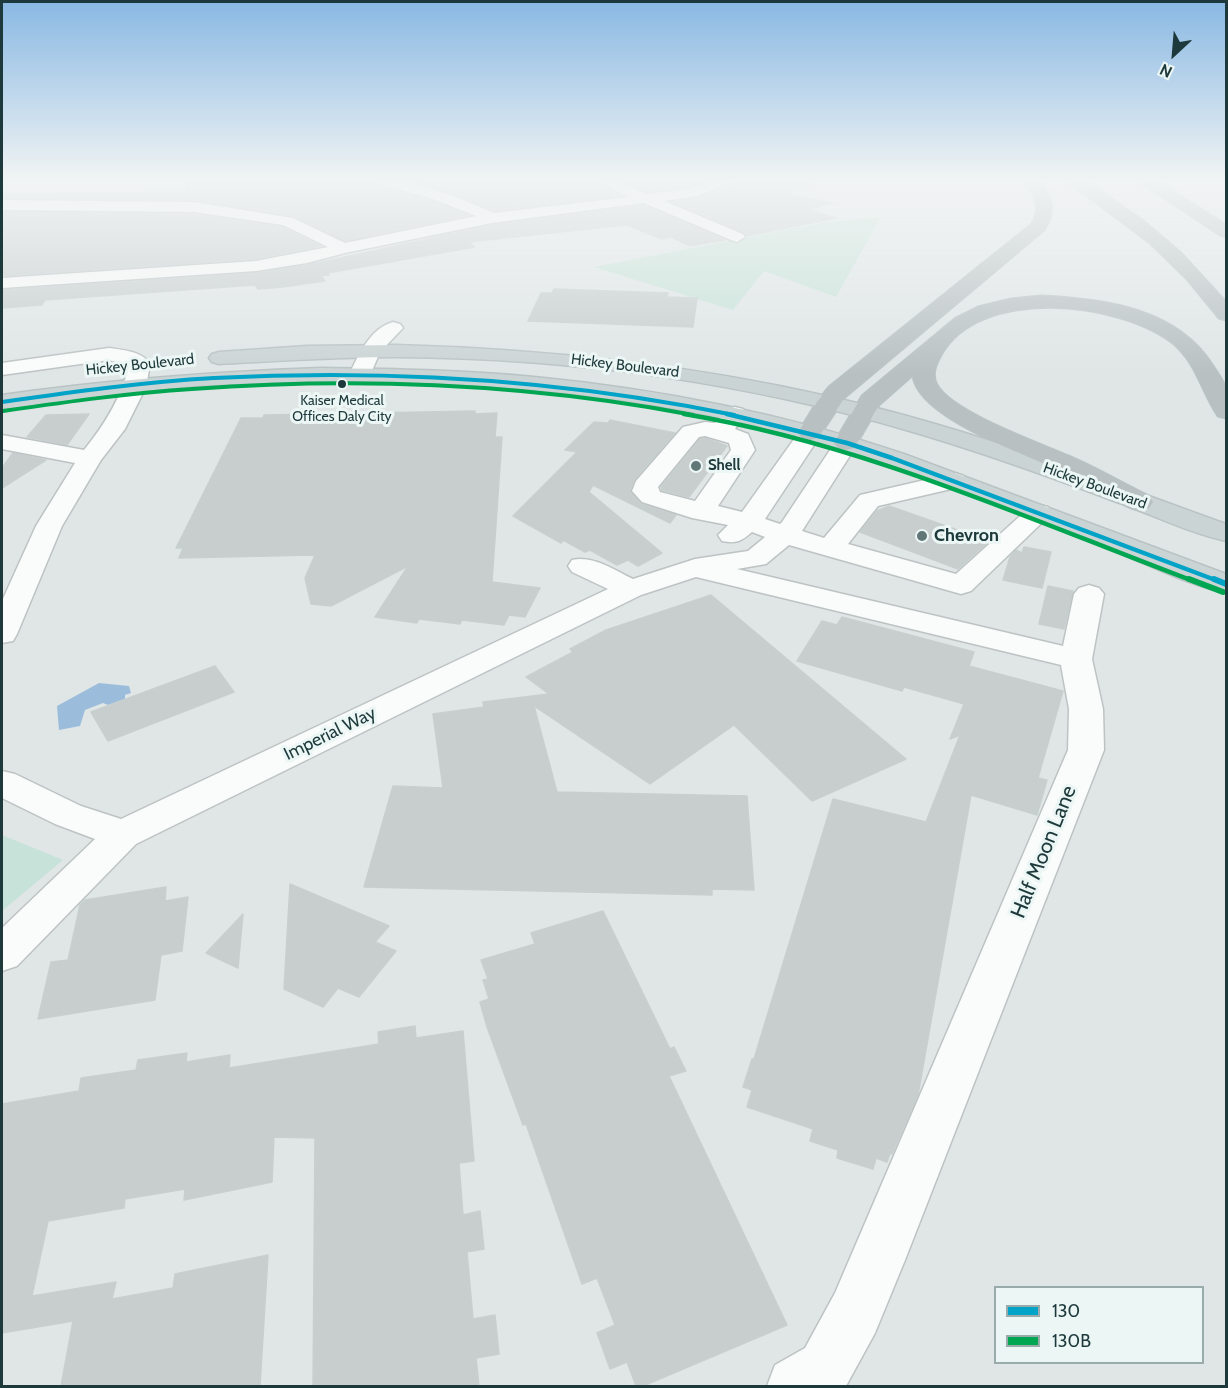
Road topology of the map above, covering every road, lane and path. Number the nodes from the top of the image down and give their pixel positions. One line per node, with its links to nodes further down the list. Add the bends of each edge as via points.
1 (335, 245): 5 (street)
2 (358, 245): 5 (street)
3 (1018, 245): 17 (highway)
4 (1163, 245): 7 (highway)
5 (342, 248): 6 (street, via 256,266)
6 (2, 283)
7 (1227, 314)
8 (393, 328): 10 (street)
9 (936, 346): 18 (highway); 19 (highway, via 971,316 1004,305 1051,302 1110,310 1160,326 1185,342); 30 (highway, via 923,373 927,387 938,400)
10 (371, 350): 11 (main road, Hickey Boulevard); 13 (street); 17 (main road, Hickey Boulevard, via 473,352 602,362 732,381)
11 (140, 364): 12 (street, via 109,354); 14 (main road, Hickey Boulevard); 15 (street)
12 (2, 369)
13 (360, 375): 15 (main road, Hickey Boulevard, via 265,377); 20 (main road, Hickey Boulevard, via 543,384 659,400)
14 (2, 384)
15 (135, 387): 16 (main road, Hickey Boulevard); 24 (street)
16 (2, 402)
17 (828, 402): 18 (main road, Hickey Boulevard); 21 (highway)
18 (862, 411): 23 (highway); 30 (main road, Hickey Boulevard, via 978,445)
19 (1227, 411)
20 (728, 423): 21 (main road, Hickey Boulevard); 25 (street, via 743,450); 31 (street, via 691,432 645,486 651,497)
21 (810, 433): 23 (main road, Hickey Boulevard); 26 (street, Imperial Way)
22 (2, 442): 24 (street)
23 (846, 443): 27 (main road, Hickey Boulevard); 28 (street, Imperial Way)
24 (90, 458): 42 (street, via 49,526)
25 (736, 461): 26 (street); 31 (street)
26 (791, 461): 33 (street, Imperial Way)
27 (955, 481): 29 (street); 32 (main road, Hickey Boulevard)
28 (817, 490): 29 (street); 35 (street, Imperial Way)
29 (869, 500): 36 (street)
30 (1140, 502): 34 (main road, Hickey Boulevard)
31 (701, 512): 33 (street)
32 (1039, 513): 36 (street, via 961,585); 39 (main road, Hickey Boulevard)
33 (749, 522): 35 (street); 38 (street, Imperial Way, via 715,546)
34 (1227, 533)
35 (785, 535): 36 (street); 38 (street, Imperial Way, via 756,558)
36 (830, 548)
37 (582, 566): 40 (street)
38 (695, 568): 40 (street, Imperial Way); 43 (street)
39 (1227, 584)
40 (631, 589): 45 (street, Imperial Way)
41 (1089, 594): 43 (street)
42 (2, 634)
43 (1076, 659): 47 (street, Half Moon Lane, via 1086,709 1086,750 855,1313 825,1368)
44 (2, 783): 45 (street, via 68,815)
45 (123, 834): 46 (street, Imperial Way)
46 (2, 954)
47 (796, 1386)

